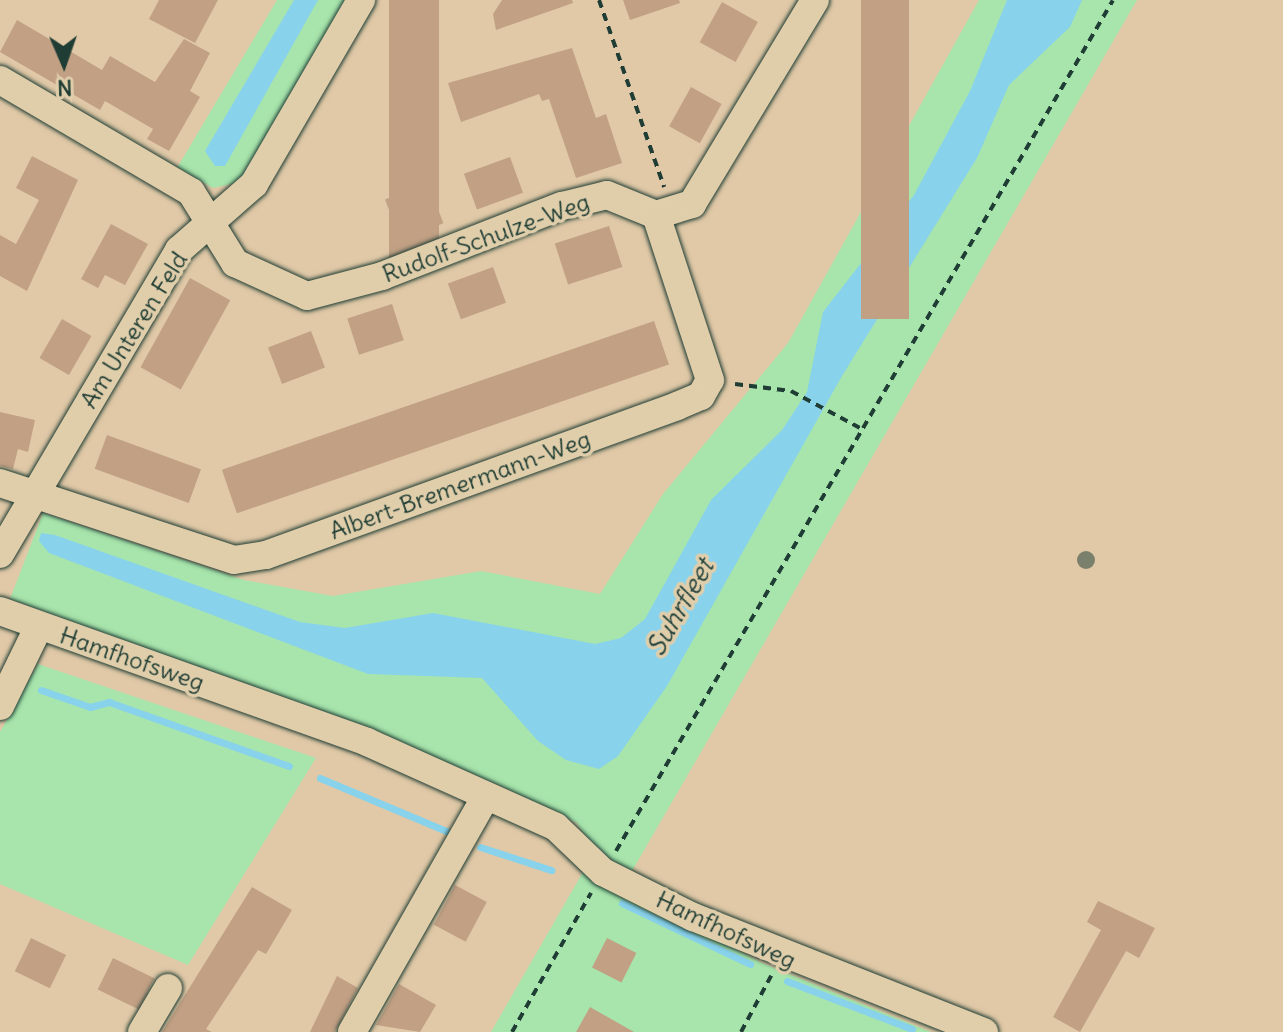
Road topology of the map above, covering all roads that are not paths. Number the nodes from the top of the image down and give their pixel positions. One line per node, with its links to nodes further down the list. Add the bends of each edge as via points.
1 (361, 0): 5 (street, Am Unteren Feld, via 254,184)
2 (815, 0): 4 (street, via 706,190)
3 (0, 80): 5 (street, Rudolf-Schulze-Weg, via 191,192)
4 (665, 214): 5 (street, Rudolf-Schulze-Weg, via 607,195 562,206 382,276 307,296 235,263); 7 (street, Albert-Bremermann-Weg, via 710,380 701,396 266,555 234,560)
5 (210, 226): 7 (street, Am Unteren Feld, via 179,250)
6 (0, 483): 7 (street, Albert-Bremermann-Weg)
7 (34, 494): 8 (street, Am Unteren Feld)
8 (0, 554)
9 (0, 611): 10 (street, Hamfhofsweg)
10 (39, 626): 11 (street); 12 (street, Hamfhofsweg, via 367,742)
11 (0, 706)
12 (486, 796): 15 (street); 16 (street, Hamfhofsweg, via 556,827 603,872 781,956)
13 (168, 988): 14 (street)
14 (142, 1032)
15 (352, 1032)
16 (984, 1032)

